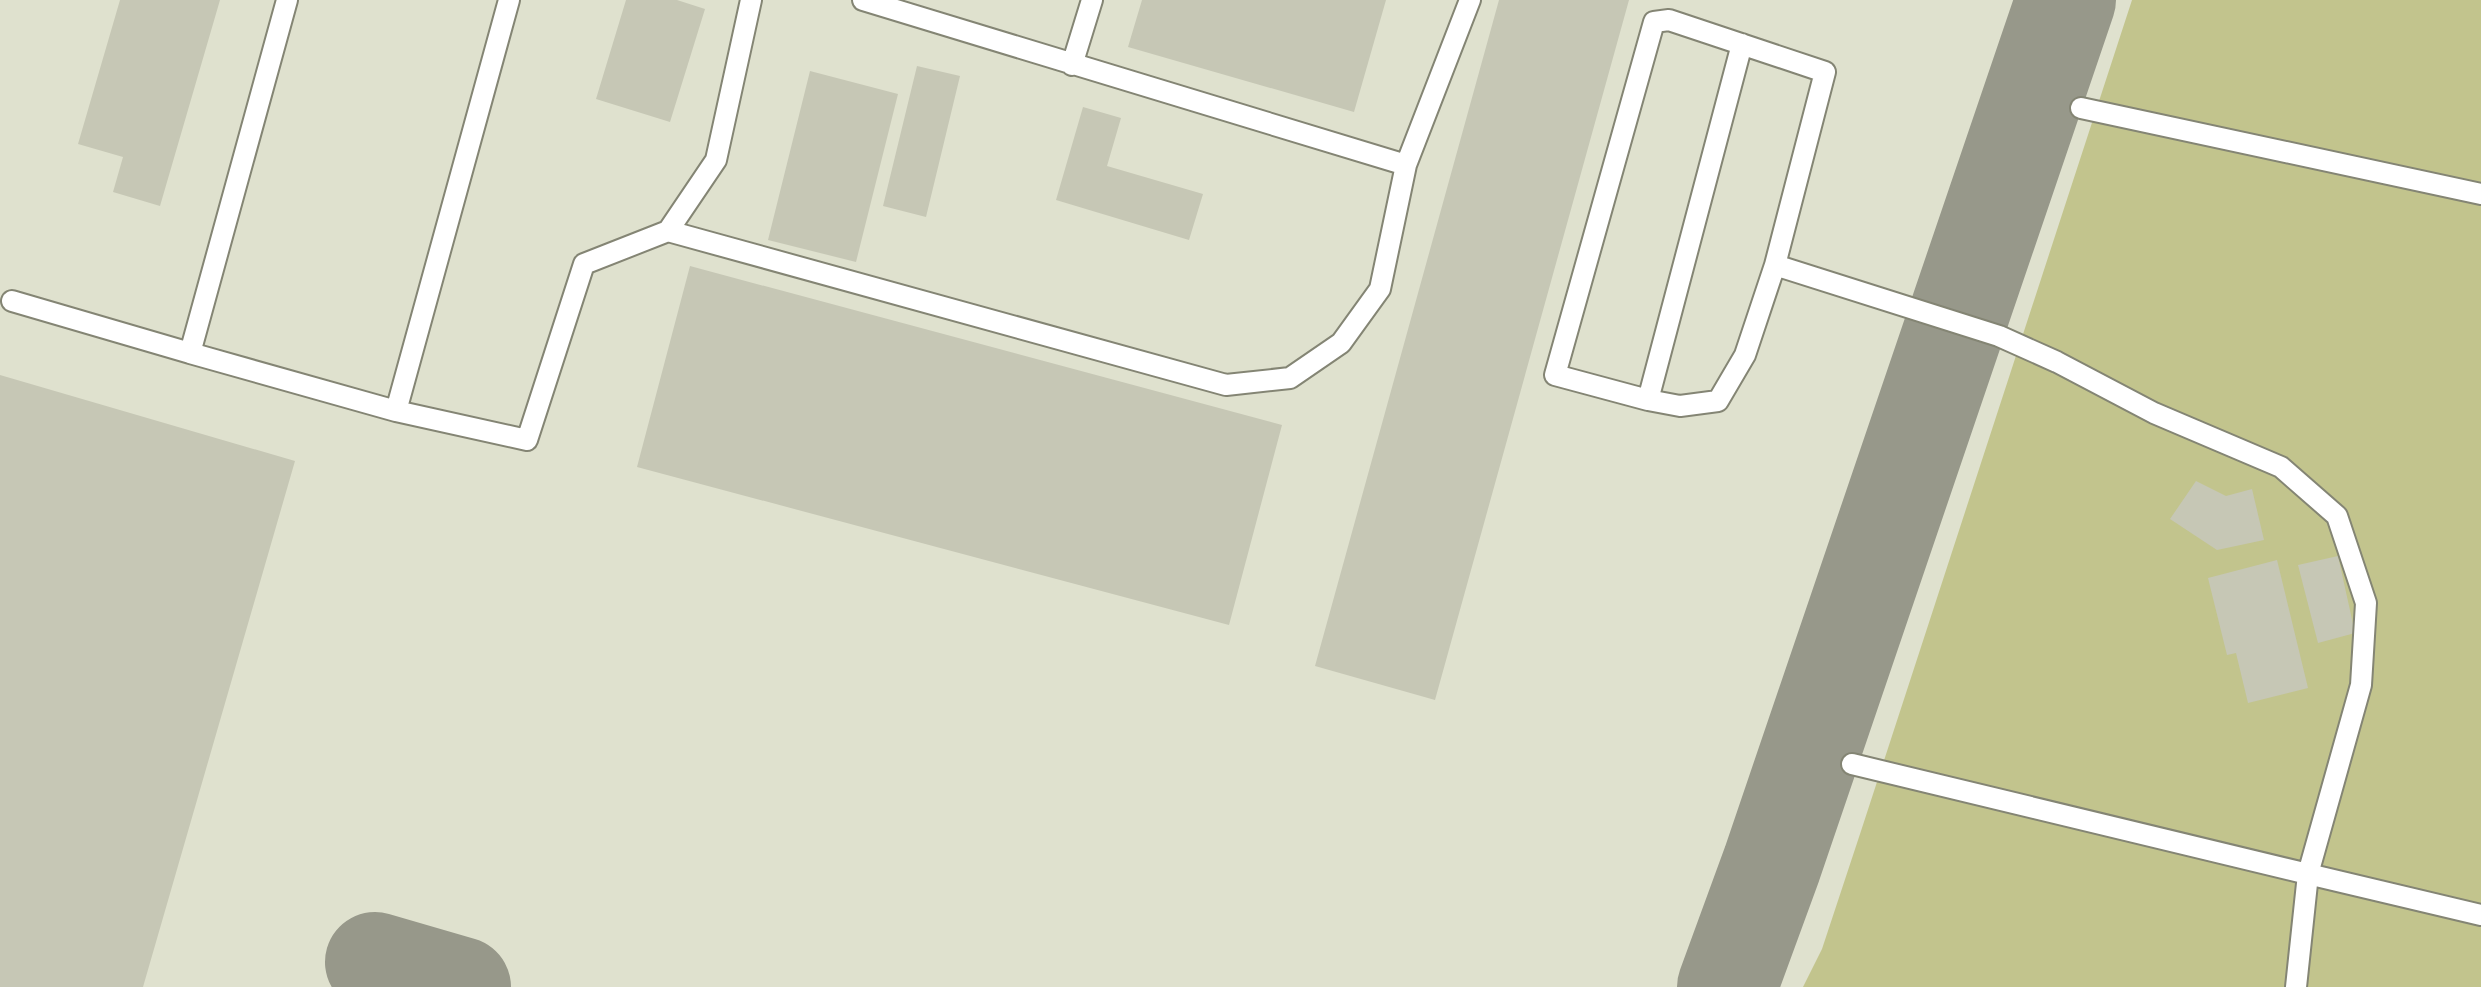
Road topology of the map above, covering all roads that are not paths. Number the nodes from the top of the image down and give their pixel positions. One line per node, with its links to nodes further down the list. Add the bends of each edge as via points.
1 (287, 0): 15 (lane)
2 (509, 0): 17 (lane)
3 (751, 0): 12 (lane, via 716,160)
4 (863, 0): 8 (lane)
5 (1092, 0): 8 (lane)
6 (1470, 0): 10 (lane)
7 (1742, 44): 13 (lane, via 1825,72); 16 (lane); 16 (lane, via 1669,20 1654,22 1555,375)
8 (1072, 65): 10 (lane)
9 (2081, 108): 11 (lane)
10 (1406, 165): 12 (lane, via 1380,289 1341,343 1290,378 1226,385)
11 (2481, 194)
12 (668, 231): 17 (lane, via 584,264 527,440)
13 (1775, 265): 16 (lane, via 1745,355 1718,401 1680,406); 19 (lane, via 1999,336 2154,413 2281,467 2337,516 2366,603 2361,685)
14 (12, 301): 15 (lane)
15 (190, 353): 17 (lane)
16 (1648, 400)
17 (396, 411)
18 (1852, 764): 19 (lane)
19 (2308, 874): 20 (lane); 21 (lane)
20 (2481, 915)
21 (2296, 987)

